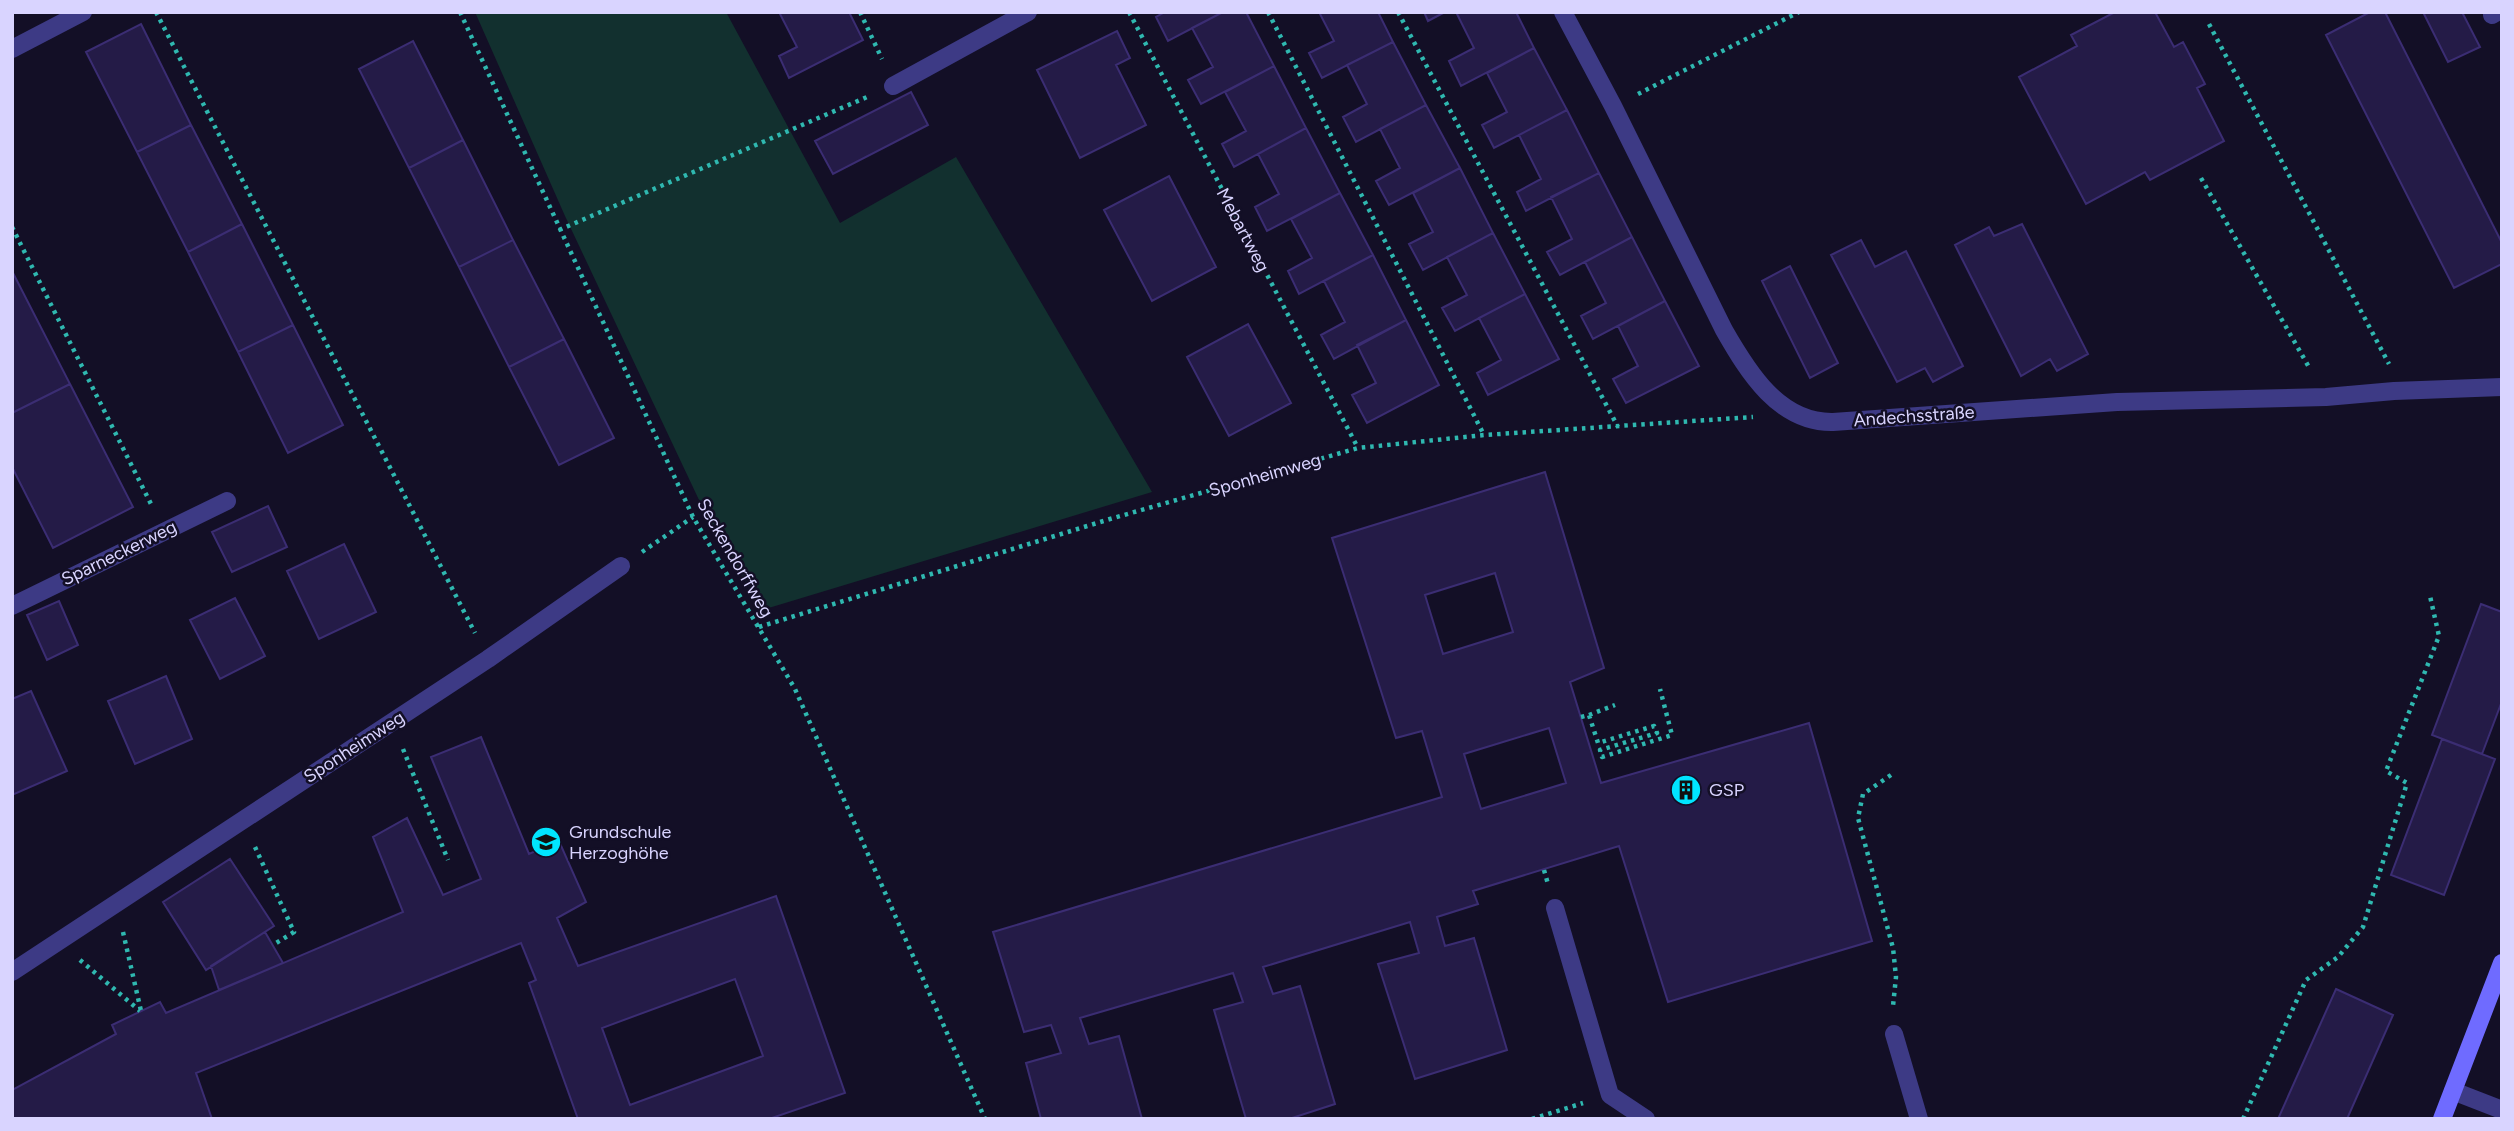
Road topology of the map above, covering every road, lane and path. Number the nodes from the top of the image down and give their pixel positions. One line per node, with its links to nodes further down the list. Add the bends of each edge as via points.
1 (83, 12): 12 (street)
2 (156, 12): 32 (path)
3 (460, 12): 17 (path, Seckendorffweg)
4 (860, 12): 13 (path)
5 (1028, 12): 13 (street)
6 (1129, 12): 24 (path, Mebartweg)
7 (1268, 12): 23 (path)
8 (1398, 12): 22 (path)
9 (1563, 12): 14 (street, Andechsstraße)
10 (1799, 12): 14 (path)
11 (2209, 24): 19 (path)
12 (12, 49)
13 (893, 86): 17 (path)
14 (1613, 106): 21 (street, Andechsstraße, via 1724,330 1743,363)
15 (2201, 178): 20 (path)
16 (12, 226): 27 (path)
17 (559, 230): 26 (path, Seckendorffweg)
18 (2502, 387): 19 (street, Andechsstraße)
19 (2403, 391): 20 (street, Andechsstraße)
20 (2326, 397): 21 (street, Andechsstraße, via 2117,402 1833,422 1802,419)
21 (1788, 410): 22 (path, Sponheimweg, via 1754,417)
22 (1618, 427): 23 (path, Sponheimweg)
23 (1484, 435): 24 (path, Sponheimweg)
24 (1358, 448): 31 (path, Sponheimweg)
25 (227, 501): 27 (street, Sparneckerweg)
26 (694, 517): 28 (path); 31 (path, Seckendorffweg)
27 (164, 531): 30 (street, Sparneckerweg)
28 (621, 566): 32 (street, Sponheimweg)
29 (2430, 596): 56 (path, via 2439,636 2386,771 2407,783 2363,927 2338,957 2306,980)
30 (12, 606)
31 (759, 627): 52 (path, Seckendorffweg, via 795,689)
32 (488, 659): 37 (street, Sponheimweg)
33 (1660, 689): 35 (path, via 1672,735 1602,757 1600,750 1657,733 1654,726 1598,743)
34 (1615, 705): 35 (path)
35 (1589, 715): 36 (path)
36 (1581, 717)
37 (392, 722): 39 (street, Sponheimweg); 40 (path)
38 (1891, 775): 47 (path, via 1863,794 1858,818 1893,948)
39 (242, 821): 41 (street, Sponheimweg); 44 (path, via 294,932)
40 (448, 860)
41 (117, 904): 43 (street, Sponheimweg); 43 (path, via 141,1011)
42 (1555, 908): 50 (street)
43 (59, 942): 46 (street, Sponheimweg)
44 (273, 945)
45 (2502, 963): 49 (street)
46 (12, 972)
47 (1892, 1012)
48 (1894, 1034): 55 (street)
49 (2453, 1091): 51 (street); 57 (street)
50 (1611, 1095): 53 (path); 54 (street)
51 (2502, 1110)
52 (985, 1119)
53 (1532, 1119)
54 (1646, 1119)
55 (1919, 1119)
56 (2243, 1119)
57 (2442, 1119)

